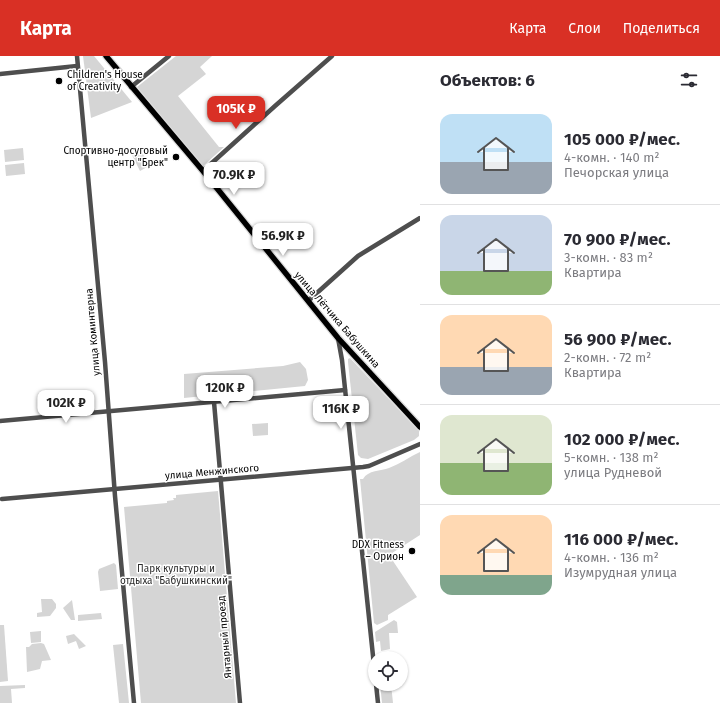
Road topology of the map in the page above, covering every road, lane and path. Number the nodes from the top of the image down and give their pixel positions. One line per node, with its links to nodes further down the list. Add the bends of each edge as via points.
1 (77, 56): 5 (street, улица Коминтерна)
2 (106, 56): 7 (main road, улица Лётчика Бабушкина)
3 (169, 56): 7 (street)
4 (332, 56): 8 (street)
5 (78, 66): 6 (street); 14 (street, улица Коминтерна)
6 (0, 74)
7 (131, 87): 8 (main road, улица Лётчика Бабушкина)
8 (203, 171): 10 (main road, улица Лётчика Бабушкина)
9 (420, 218): 10 (street, via 358,256)
10 (308, 301): 11 (main road, улица Лётчика Бабушкина)
11 (338, 338): 12 (street); 16 (main road, улица Лётчика Бабушкина)
12 (345, 390): 13 (street); 18 (street)
13 (214, 402): 14 (street); 19 (street, Янтарный проезд)
14 (109, 412): 15 (street); 20 (street, улица Коминтерна)
15 (0, 421)
16 (420, 427)
17 (420, 444): 18 (street, улица Менжинского, via 369,466)
18 (354, 468): 19 (street, улица Менжинского); 22 (street)
19 (220, 480): 20 (street, улица Менжинского); 25 (street, Янтарный проезд)
20 (115, 489): 21 (street, улица Менжинского); 24 (street, улица Коминтерна)
21 (1, 499)
22 (373, 651)
23 (377, 691): 26 (street)
24 (134, 703)
25 (240, 703)
26 (378, 703)

